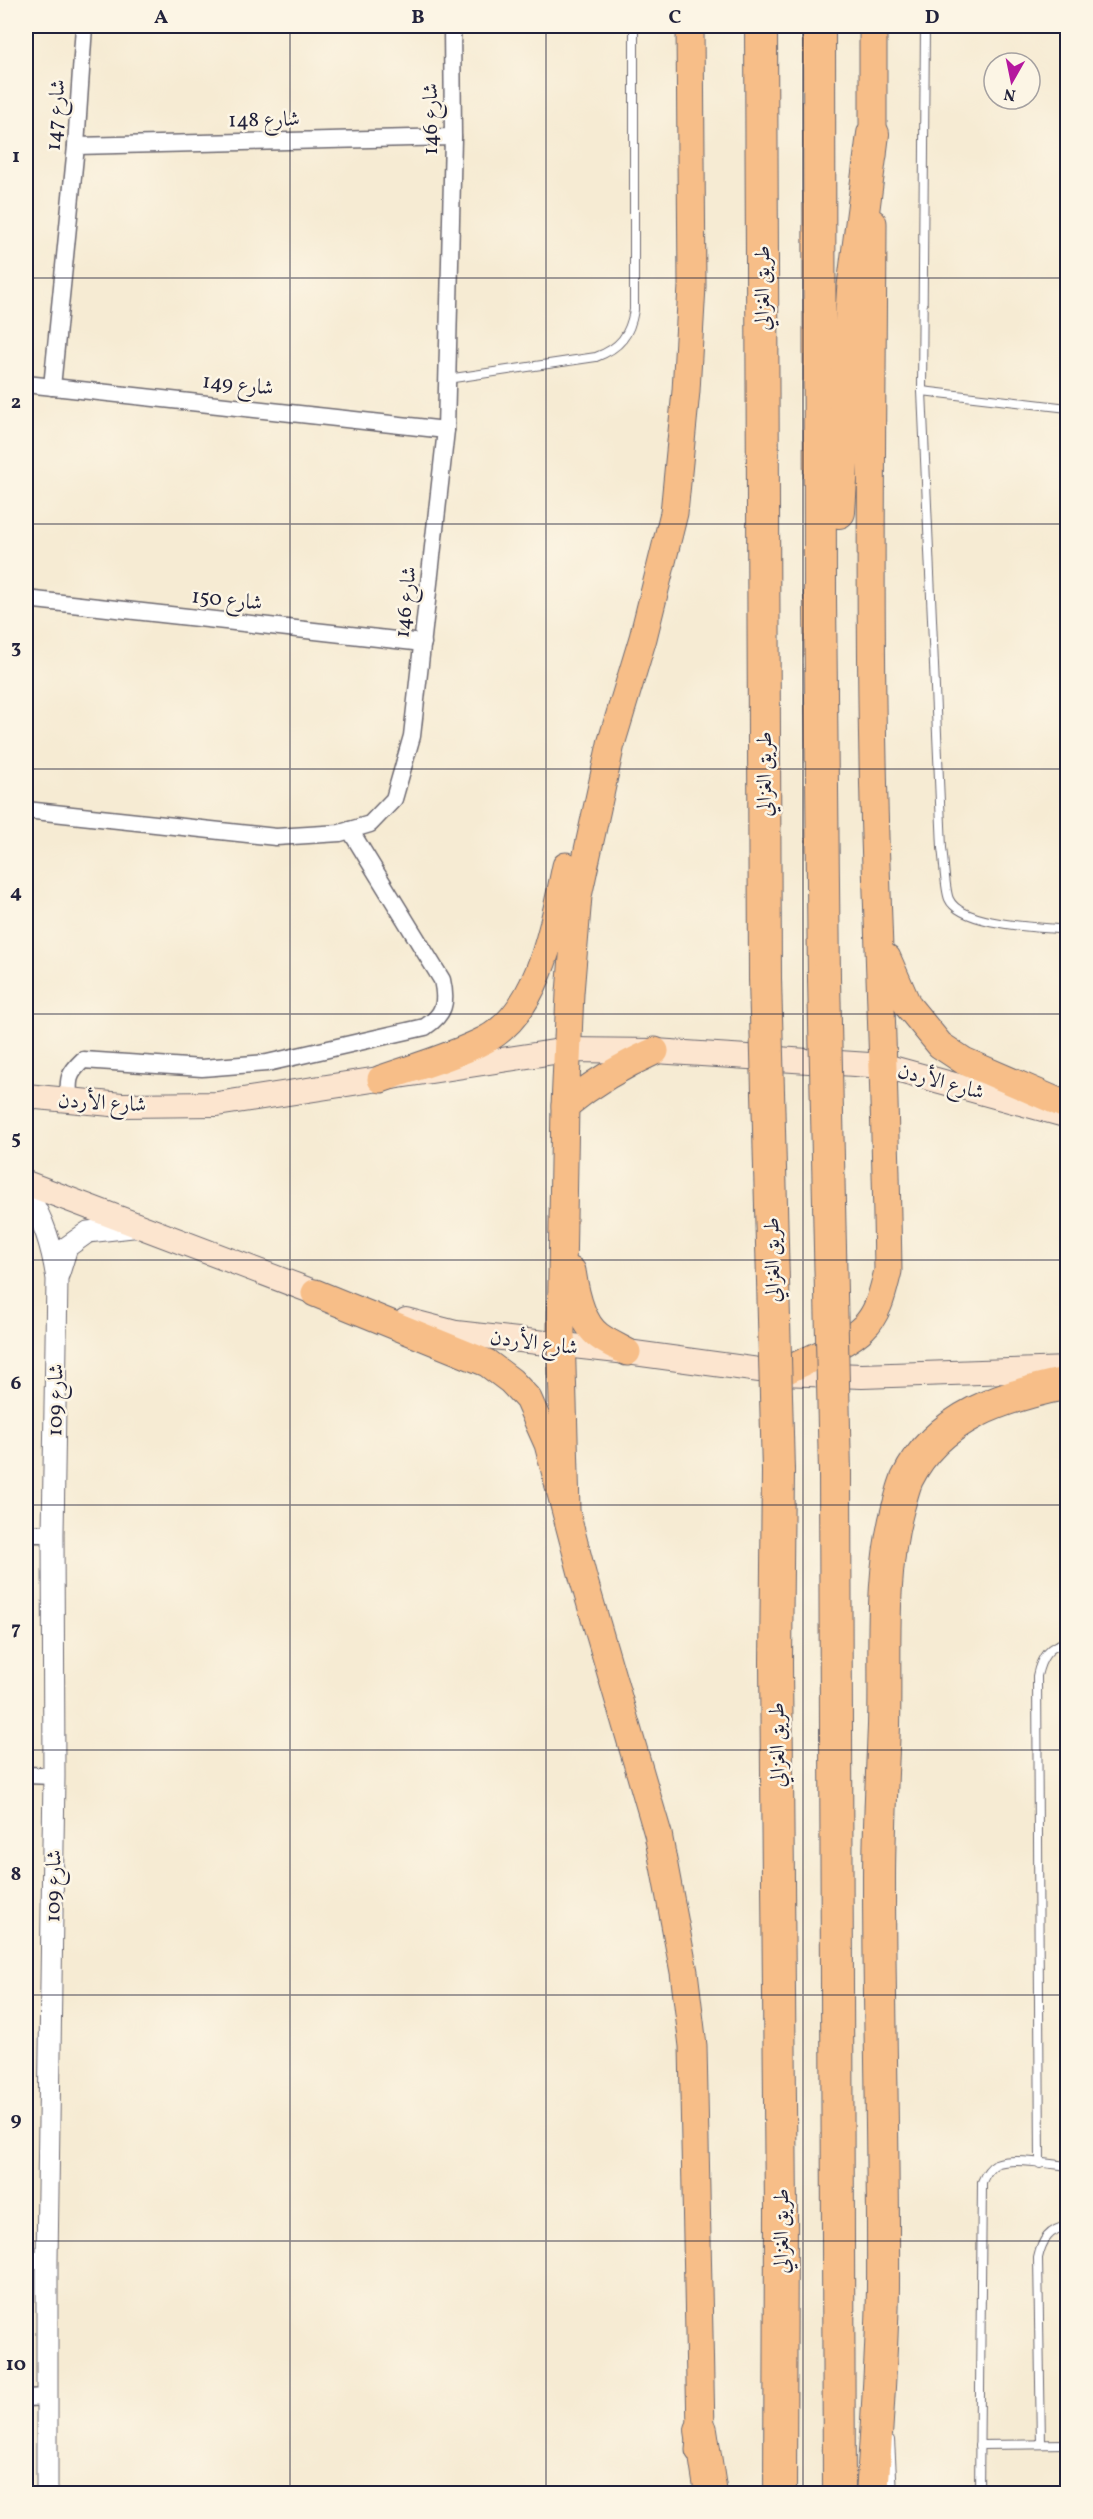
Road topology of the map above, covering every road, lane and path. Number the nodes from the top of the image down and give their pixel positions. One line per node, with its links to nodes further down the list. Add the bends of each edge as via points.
1 (84, 26): 13 (street, شارع 147)
2 (452, 26): 12 (street, شارع 146)
3 (634, 26): 14 (lane, via 632,326 624,340 596,357)
4 (690, 26): 22 (main road, via 692,286 674,513)
5 (745, 26): 10 (highway)
6 (761, 26): 10 (highway, طريق الغزالي)
7 (819, 26): 23 (highway)
8 (873, 26): 11 (main road)
9 (925, 26): 17 (lane)
10 (761, 108): 71 (highway, طريق الغزالي, bridge, via 765,978 778,1471)
11 (873, 134): 23 (highway, via 853,290); 26 (main road, via 871,595)
12 (453, 137): 13 (street, شارع 148); 14 (street, شارع 146)
13 (76, 147): 16 (street, شارع 147)
14 (447, 379): 19 (street, شارع 146)
15 (26, 384): 16 (street, شارع 149)
16 (52, 387): 19 (street, شارع 149)
17 (922, 391): 18 (lane); 27 (lane, via 942,848 949,900 976,918)
18 (1068, 408)
19 (446, 429): 21 (street, شارع 146)
20 (26, 599): 21 (street, شارع 150)
21 (423, 643): 25 (street, شارع 146, via 412,736 394,798 370,824)
22 (611, 744): 28 (main road, via 578,896); 31 (main road, via 570,850 547,951 524,1002 486,1040)
23 (822, 773): 72 (highway, bridge, via 835,1473)
24 (26, 810): 25 (street, شارع 146, via 276,837)
25 (350, 830): 33 (street, via 442,980 446,999 437,1019 425,1027 267,1063 202,1068 83,1060 68,1080)
26 (879, 908): 30 (main road); 35 (main road, via 888,962 908,1006 940,1044 964,1061)
27 (1068, 930)
28 (567, 1050): 29 (main road, شارع الأردن); 31 (main road, شارع الأردن); 34 (main road)
29 (655, 1052): 30 (main road, شارع الأردن); 34 (main road, via 612,1071)
30 (885, 1066): 36 (main road, شارع الأردن); 46 (main road, via 888,1271 882,1296 865,1327)
31 (381, 1079): 33 (main road, شارع الأردن, via 217,1104)
32 (26, 1096): 33 (main road, شارع الأردن)
33 (69, 1101)
34 (565, 1106): 39 (main road)
35 (1068, 1106)
36 (1068, 1116)
37 (26, 1183): 40 (main road, شارع الأردن)
38 (26, 1192): 41 (street, شارع 109, via 40,1214 51,1244)
39 (563, 1223): 43 (main road); 44 (main road, via 575,1290 584,1313 596,1334)
40 (144, 1226): 41 (street, شارع 109, via 88,1232 67,1247); 42 (main road, شارع الأردن)
41 (57, 1279): 50 (street, شارع 109)
42 (315, 1293): 43 (main road, شارع الأردن, via 456,1333); 48 (main road, via 487,1363 511,1381 528,1399 539,1421)
43 (561, 1346): 44 (main road, شارع الأردن); 48 (main road)
44 (627, 1352): 46 (main road, شارع الأردن)
45 (1068, 1369): 46 (main road, شارع الأردن, via 862,1376)
46 (781, 1373)
47 (1068, 1383): 59 (highway, via 995,1402 940,1435 920,1457 906,1481 894,1523 884,1602 879,1876)
48 (566, 1509): 64 (main road, via 658,1834 690,2011 695,2085)
49 (26, 1534): 50 (street)
50 (53, 1534): 53 (street, شارع 109)
51 (1068, 1642): 54 (lane, via 1047,1651 1037,1676)
52 (26, 1775): 53 (street)
53 (54, 1776): 58 (street, شارع 109)
54 (1040, 2164): 55 (lane); 67 (lane, via 996,2164 982,2182)
55 (1068, 2166)
56 (1068, 2226): 65 (lane, via 1048,2235 1038,2258)
57 (26, 2260): 58 (street)
58 (47, 2260): 60 (street, شارع 109)
59 (883, 2288): 62 (lane); 73 (highway)
60 (48, 2397): 61 (street); 68 (street, شارع 109)
61 (26, 2398)
62 (888, 2402)
63 (890, 2425): 74 (lane)
64 (701, 2430): 69 (main road); 70 (highway)
65 (1041, 2444): 66 (lane); 67 (lane)
66 (1068, 2444)
67 (980, 2445): 75 (lane)
68 (47, 2493)
69 (696, 2493)
70 (711, 2493)
71 (780, 2493)
72 (839, 2493)
73 (873, 2493)
74 (893, 2493)
75 (979, 2493)

